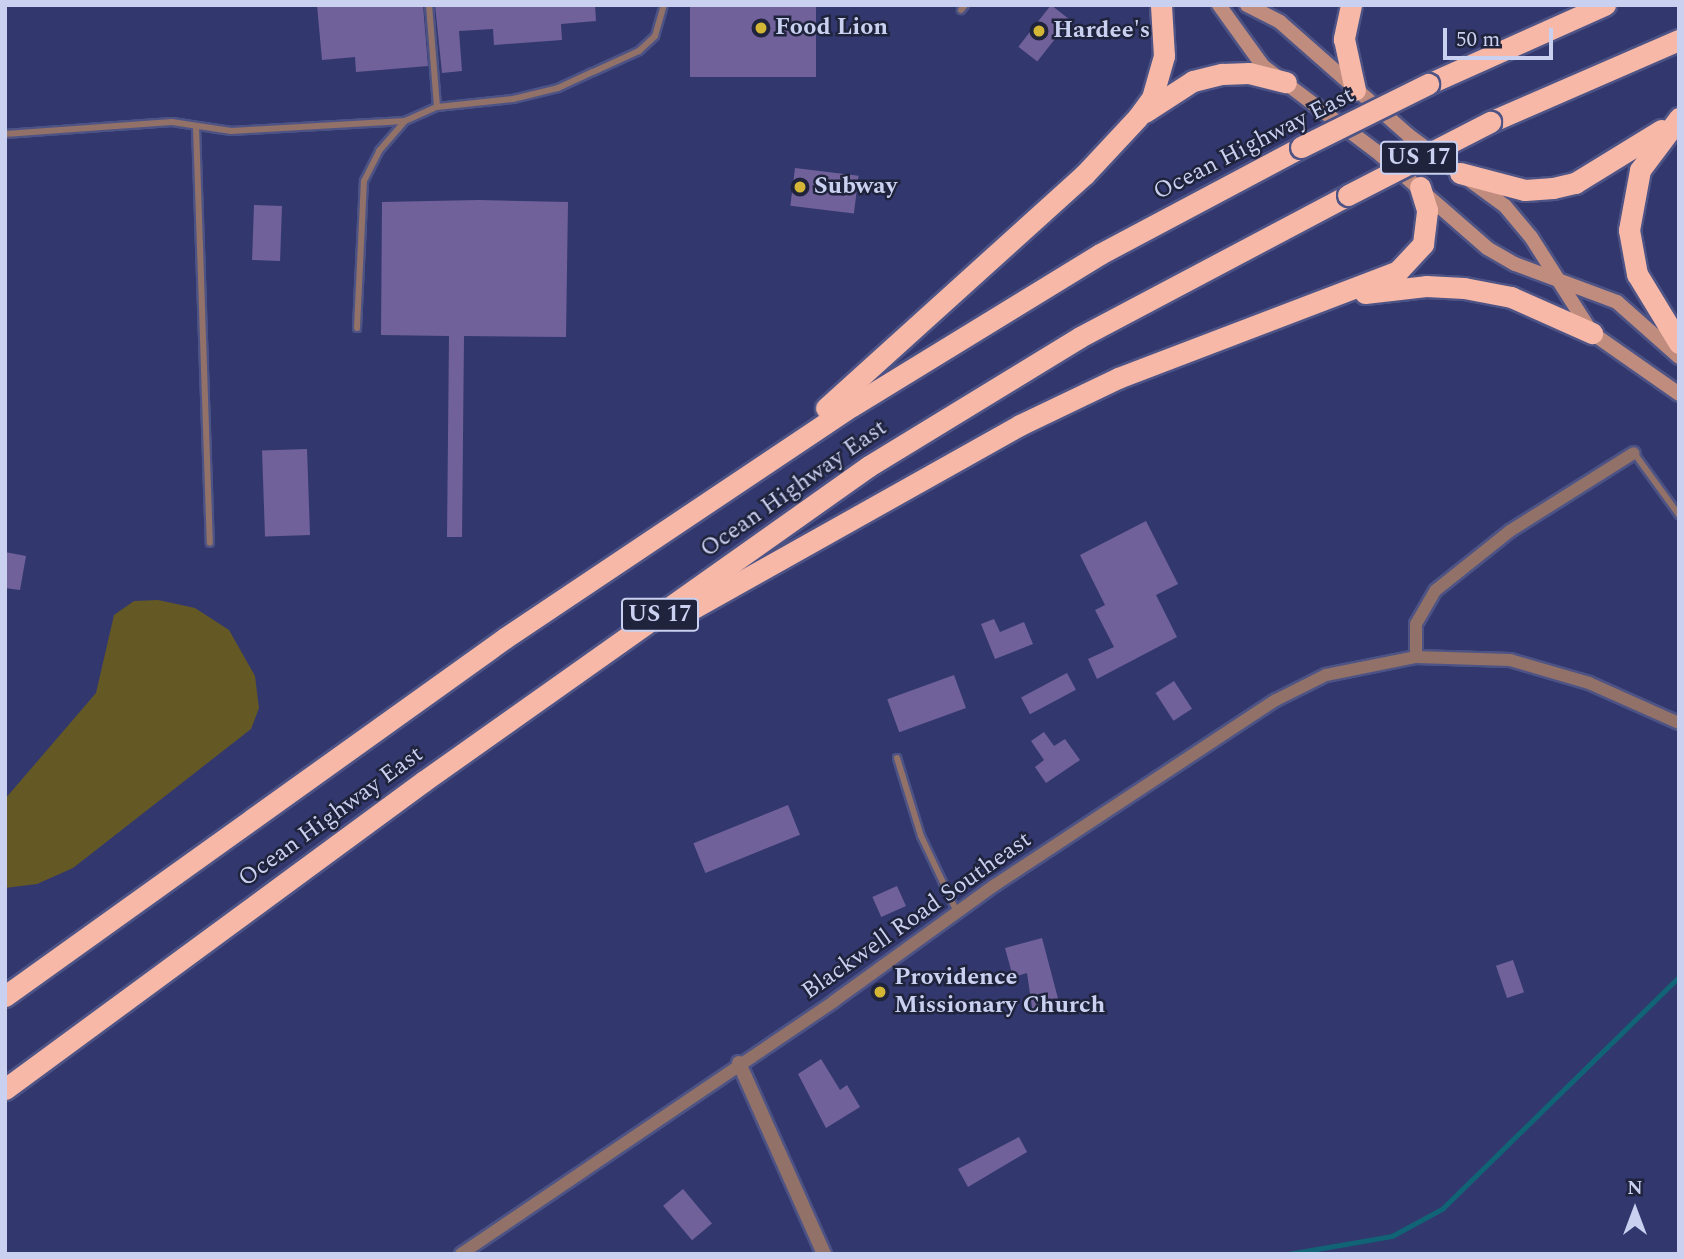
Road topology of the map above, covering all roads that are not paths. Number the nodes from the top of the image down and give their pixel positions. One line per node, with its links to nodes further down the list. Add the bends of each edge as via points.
1 (429, 5): 11 (lane)
2 (664, 5): 11 (lane, via 655,36 639,51 558,88 513,99)
3 (1161, 5): 12 (highway, via 1164,56 1152,97)
4 (1219, 5): 9 (main road, via 1250,53)
5 (1247, 5): 10 (main road, via 1280,22)
6 (1351, 5): 10 (highway, via 1344,39)
7 (1605, 5): 28 (highway, Ocean Highway East / US 17, bridge, via 1428,84 1100,254 970,330)
8 (1679, 40): 31 (highway, Ocean Highway East / US 17, bridge, via 1490,122 1080,337 869,466)
9 (1286, 82): 12 (highway, via 1249,72 1222,74 1193,81); 18 (main road)
10 (1355, 90): 17 (main road)
11 (437, 107): 13 (lane)
12 (1138, 117): 28 (highway, via 1084,175 846,393)
13 (405, 121): 15 (lane, via 231,131); 21 (lane, via 379,151 363,181)
14 (1674, 121): 17 (highway, via 1575,183 1525,190); 23 (highway, via 1640,170 1629,230 1637,274)
15 (196, 127): 16 (lane, via 172,122); 29 (lane)
16 (5, 134)
17 (1461, 173): 19 (main road, via 1520,222)
18 (1420, 187): 19 (main road, via 1497,255); 20 (highway, via 1427,229 1414,259 1398,271)
19 (1554, 276): 22 (main road); 24 (main road, via 1617,302)
20 (1335, 298): 22 (highway, via 1396,288 1464,288 1511,297); 31 (highway, via 1118,378 1020,425)
21 (357, 328)
22 (1592, 333): 25 (main road)
23 (1679, 343)
24 (1679, 357)
25 (1679, 394)
26 (1634, 453): 27 (lane); 30 (street, via 1510,531 1436,590 1416,624)
27 (1679, 515)
28 (677, 522): 35 (highway, Ocean Highway East / US 17, via 505,638)
29 (210, 543)
30 (1416, 657): 32 (street, Blackwell Road Southeast, via 1473,655 1547,669); 34 (street, Blackwell Road Southeast, via 1325,675 1299,687)
31 (583, 671): 37 (highway, Ocean Highway East / US 17, via 424,780)
32 (1679, 723)
33 (897, 758): 34 (lane, via 921,836)
34 (957, 912): 36 (street, Blackwell Road Southeast)
35 (5, 996)
36 (739, 1063): 38 (street, Blackwell Road Southeast); 39 (street)
37 (5, 1089)
38 (461, 1254)
39 (824, 1254)

